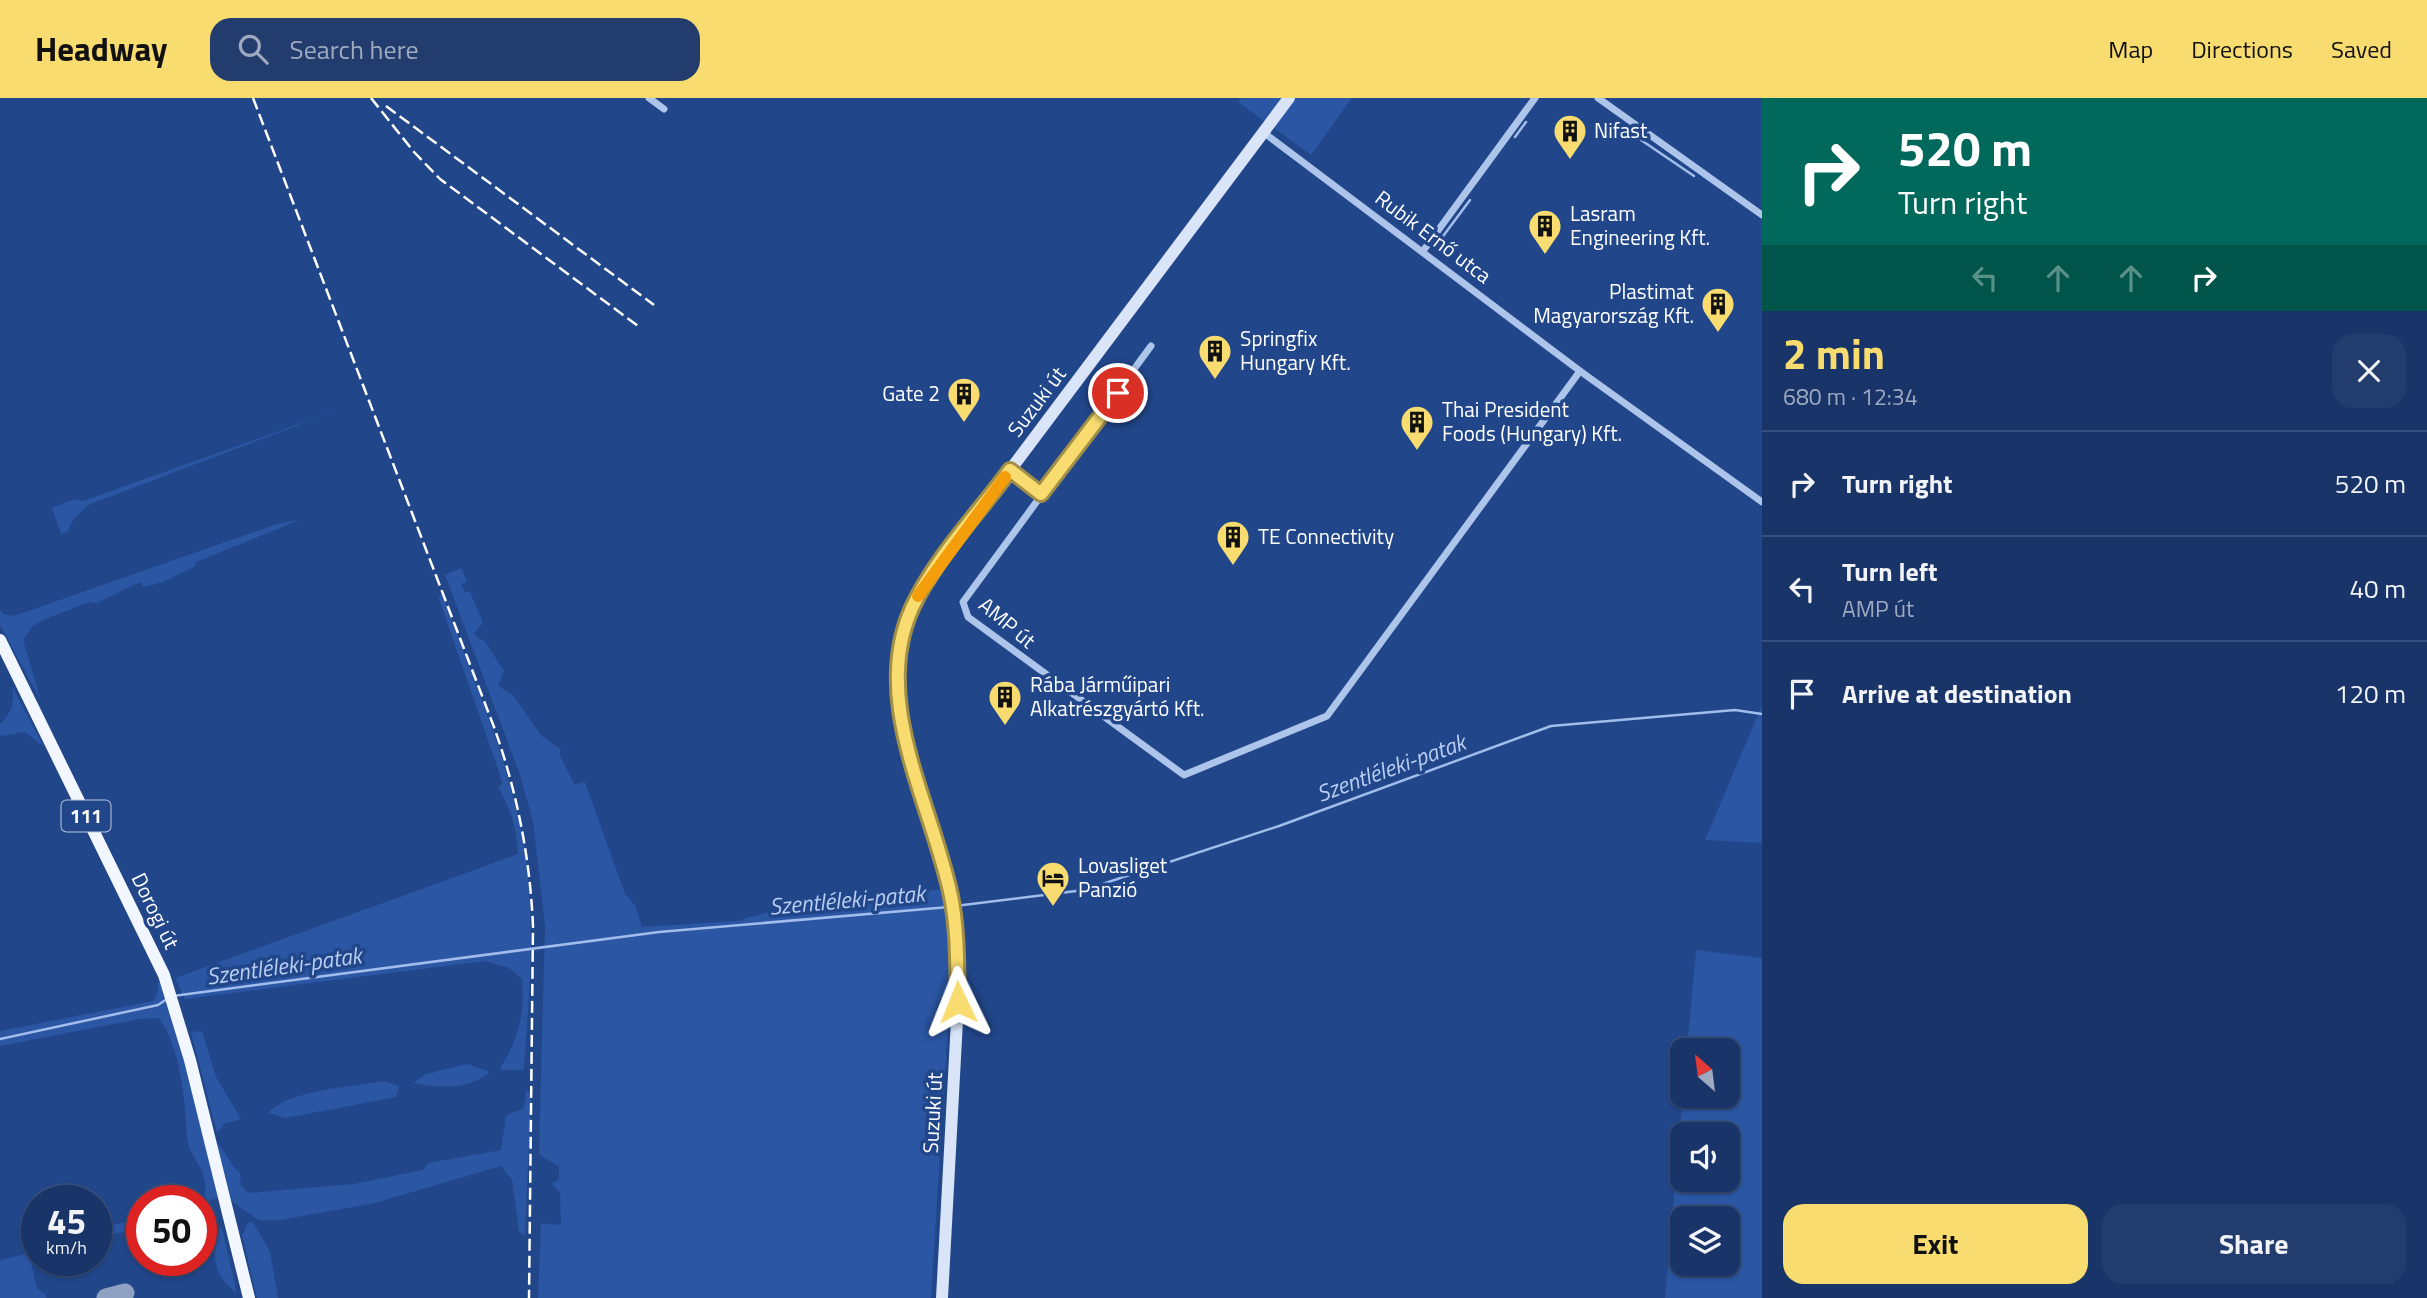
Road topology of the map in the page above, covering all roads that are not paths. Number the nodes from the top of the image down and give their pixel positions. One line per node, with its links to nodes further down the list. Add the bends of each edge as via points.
1 (649, 98): 5 (street)
2 (1289, 98): 6 (main road, Suzuki út)
3 (1535, 98): 8 (street)
4 (1598, 98): 7 (street)
5 (664, 109)
6 (1263, 132): 8 (street, Rubik Ernő utca); 11 (main road, Suzuki út)
7 (1762, 215)
8 (1423, 251): 10 (street, Rubik Ernő utca)
9 (1151, 346): 12 (street, AMP út)
10 (1580, 371): 12 (street, AMP út, via 1327,716 1184,775 1041,672 962,608); 13 (street, Rubik Ernő utca)
11 (1010, 470): 12 (street); 16 (main road, Suzuki út, via 919,595 906,623 900,655 897,692 901,720 953,916 958,1002)
12 (1041, 494)
13 (1762, 502)
14 (0, 640): 15 (main road, Dorogi út / 111, via 172,998)
15 (249, 1298)
16 (942, 1298)

